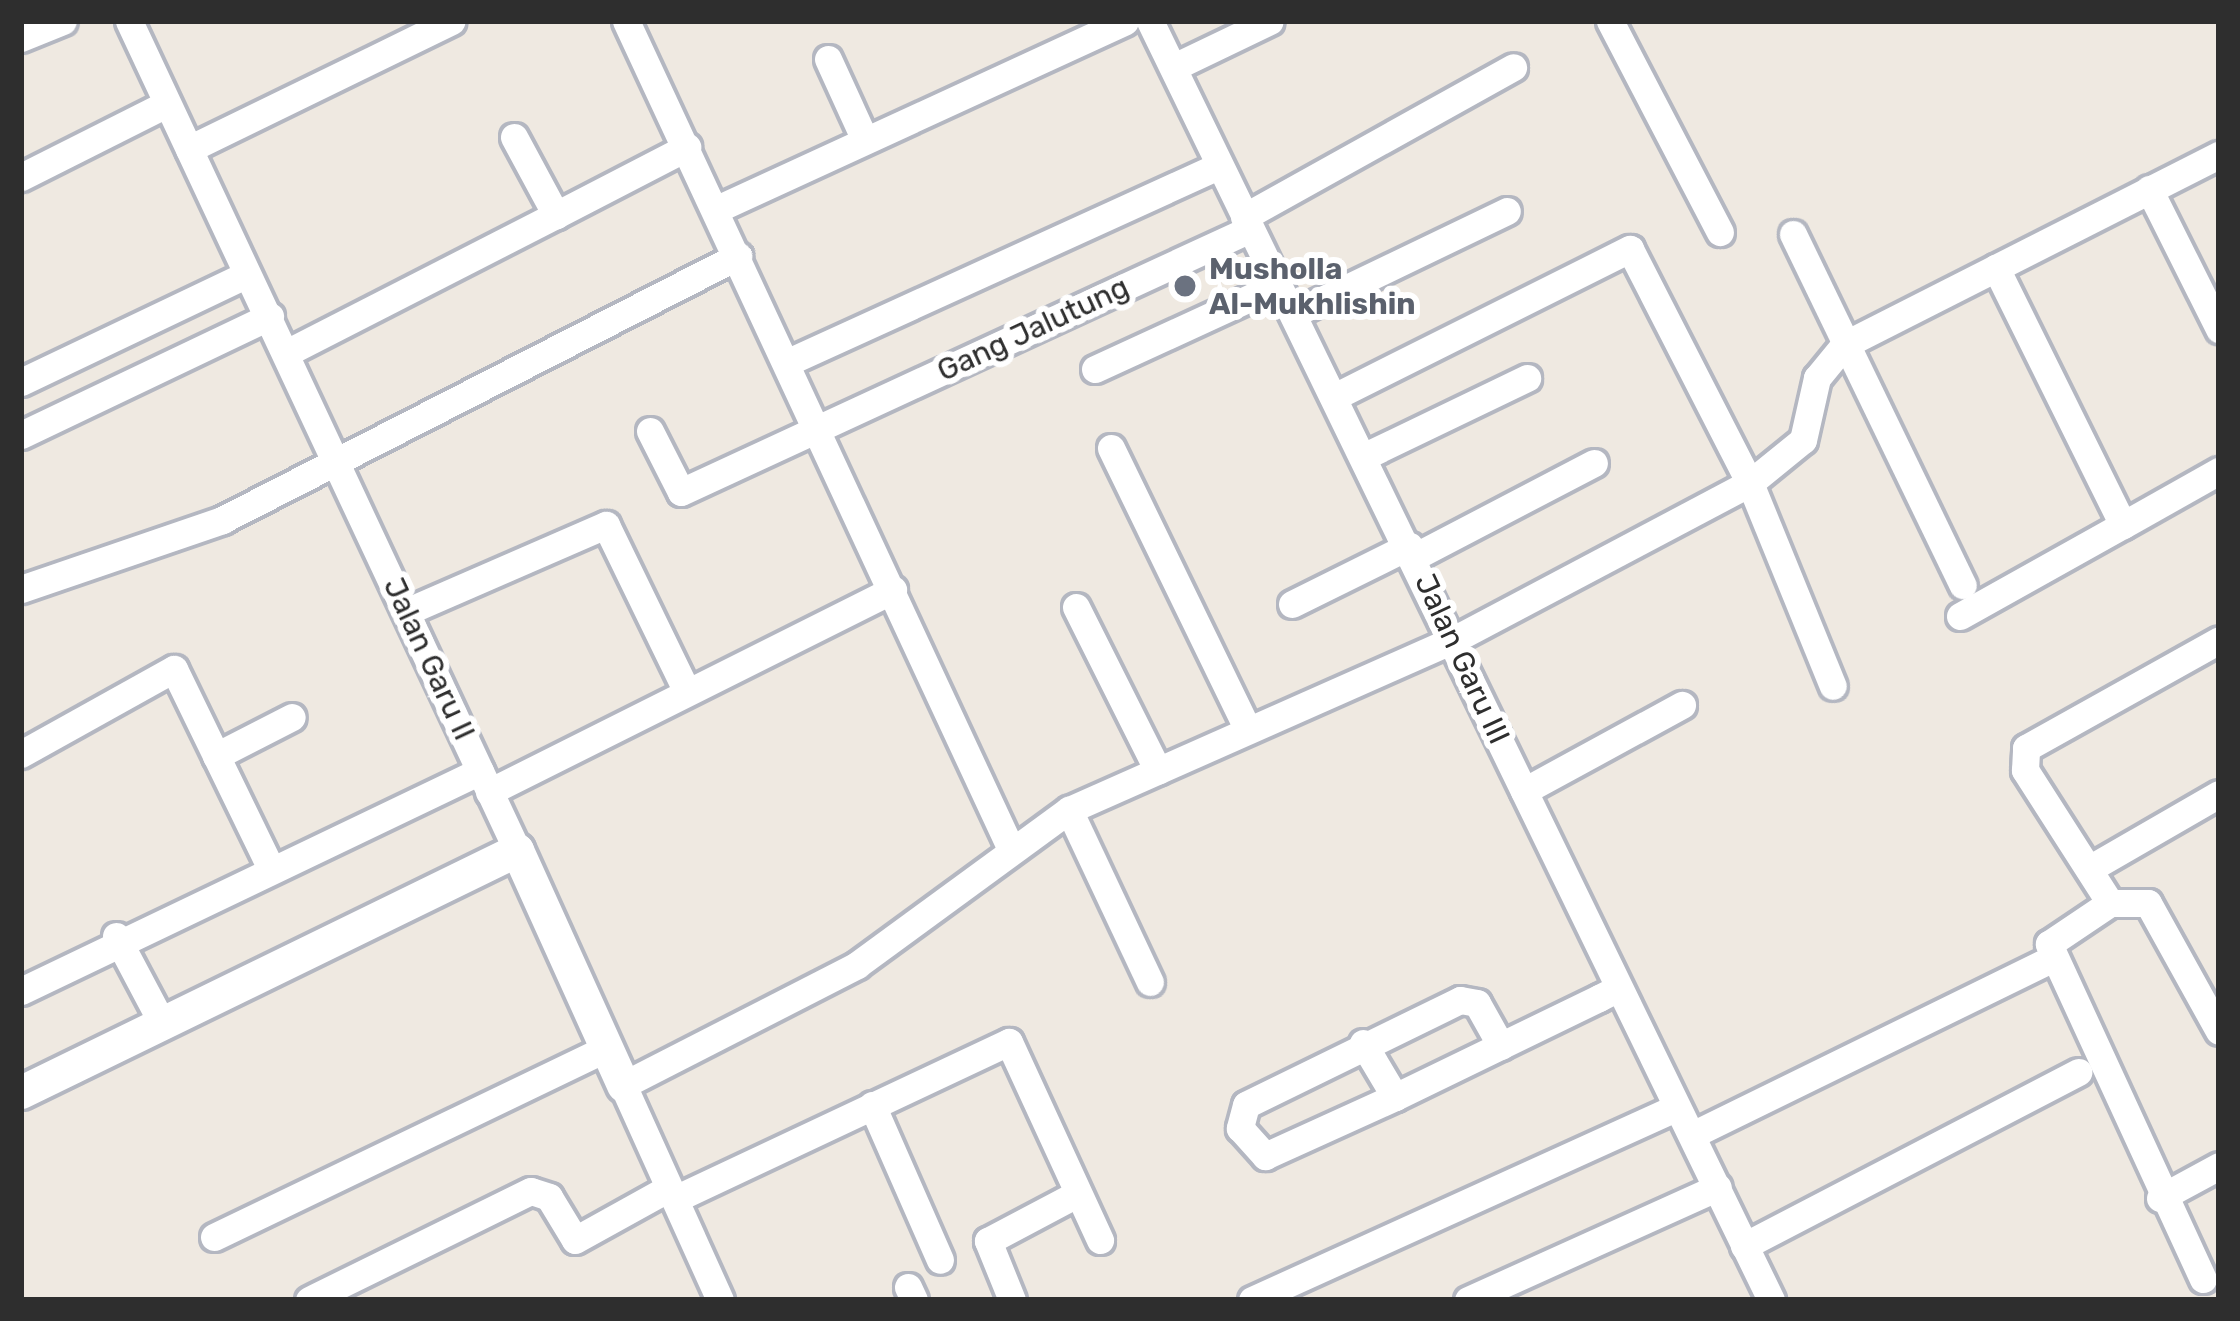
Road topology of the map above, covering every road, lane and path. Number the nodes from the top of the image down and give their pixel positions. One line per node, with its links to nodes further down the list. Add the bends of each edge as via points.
1 (63, 21): 9 (street)
2 (130, 21): 13 (street, Jalan Garu II)
3 (452, 21): 17 (street)
4 (626, 21): 16 (street)
5 (1125, 21): 15 (street)
6 (1150, 21): 11 (street, Jalan Garu III)
7 (1270, 21): 11 (street)
8 (1610, 21): 26 (street)
9 (21, 38)
10 (828, 59): 15 (street)
11 (1174, 67): 19 (street, Jalan Garu III)
12 (1513, 67): 25 (street, Gang Jalutung)
13 (166, 104): 17 (street, Jalan Garu II); 20 (street)
14 (514, 137): 24 (street)
15 (864, 138): 22 (street)
16 (687, 147): 22 (street); 24 (street)
17 (189, 149): 30 (street, Jalan Garu II)
18 (2219, 155): 21 (street)
19 (1218, 166): 25 (street, Jalan Garu III); 37 (street)
20 (21, 177)
21 (2150, 189): 29 (street); 34 (street)
22 (717, 209): 28 (street)
23 (1507, 211): 32 (street)
24 (556, 215): 36 (street)
25 (1247, 223): 31 (street, Jalan Garu III); 42 (street, Gang Jalutung)
26 (1720, 232)
27 (1792, 234): 35 (street)
28 (738, 256): 37 (street); 47 (street)
29 (1996, 268): 35 (street); 51 (street)
30 (247, 274): 33 (street, Jalan Garu II); 40 (street)
31 (1279, 285): 32 (street, Jalan Garu III); 38 (street)
32 (1294, 313): 41 (street, Jalan Garu III)
33 (270, 316): 36 (street, Jalan Garu II); 44 (street)
34 (2219, 329)
35 (1844, 345): 50 (street, via 1817,378 1803,440); 53 (street)
36 (288, 352): 47 (street, Jalan Garu II)
37 (786, 363): 42 (street)
38 (1095, 369)
39 (1527, 378): 46 (street)
40 (21, 382)
41 (1336, 396): 46 (street, Jalan Garu III); 50 (street, via 1630,249)
42 (817, 428): 43 (street, Gang Jalutung, via 681,492); 55 (street)
43 (650, 430)
44 (21, 435)
45 (1111, 448): 66 (street)
46 (1365, 456): 52 (street, Jalan Garu III)
47 (334, 458): 54 (street, via 201,529 125,544); 58 (street, Jalan Garu II)
48 (1594, 463): 52 (street)
49 (2219, 471): 51 (street)
50 (1750, 483): 60 (street); 62 (street)
51 (2123, 525): 59 (street)
52 (1411, 552): 56 (street); 60 (street, Jalan Garu III)
53 (1963, 584)
54 (21, 589)
55 (893, 590): 63 (street); 74 (street)
56 (1292, 604)
57 (1076, 607): 69 (street)
58 (408, 611): 63 (street, via 606,525); 70 (street, Jalan Garu II)
59 (1960, 616)
60 (1453, 640): 66 (street); 71 (street, Jalan Garu III)
61 (2219, 640): 77 (street, via 2026,748 2025,770)
62 (1832, 686)
63 (685, 688): 70 (street)
64 (1682, 705): 71 (street)
65 (292, 717): 68 (street)
66 (1245, 724): 69 (street)
67 (21, 754): 68 (street, via 174,669)
68 (216, 755): 76 (street)
69 (1158, 771): 73 (street)
70 (484, 781): 75 (street, Jalan Garu II); 76 (street)
71 (1524, 791): 82 (street, Jalan Garu III)
72 (2219, 794): 77 (street)
73 (1069, 810): 74 (street); 81 (street)
74 (1010, 845): 90 (street, via 857,965)
75 (517, 850): 84 (street); 88 (street, Jalan Garu II)
76 (270, 867): 79 (street)
77 (2089, 869): 78 (street)
78 (2110, 903): 80 (street, via 2052,939); 85 (street, via 2148,903 2166,920)
79 (116, 936): 83 (street); 84 (street)
80 (2049, 961): 95 (street); 100 (street)
81 (1150, 982)
82 (1615, 990): 87 (street); 94 (street, Jalan Garu III)
83 (21, 991)
84 (161, 1021): 91 (street)
85 (2219, 1031)
86 (1363, 1043): 87 (street, via 1460,1000 1477,1003); 92 (street); 92 (street, via 1246,1105 1240,1128 1265,1156)
87 (1501, 1046): 92 (street)
88 (605, 1048): 90 (street, Jalan Garu II); 101 (street)
89 (2078, 1072): 103 (street)
90 (623, 1085): 98 (street, Jalan Garu II)
91 (21, 1092)
92 (1395, 1097)
93 (872, 1105): 98 (street); 99 (street, via 1010,1042); 104 (street)
94 (1676, 1108): 95 (street, Jalan Garu III); 109 (street)
95 (1692, 1136): 97 (street, Jalan Garu III)
96 (2219, 1166): 100 (street)
97 (1718, 1187): 103 (street, Jalan Garu III); 110 (street)
98 (672, 1194): 106 (street, via 575,1240 546,1193 531,1191); 107 (street, Jalan Garu II)
99 (1076, 1195): 102 (street); 108 (street, via 988,1241)
100 (2160, 1198): 105 (street)
101 (214, 1237)
102 (1100, 1240)
103 (1744, 1246): 111 (street, Jalan Garu III)
104 (940, 1260)
105 (2204, 1280)
106 (309, 1300)
107 (720, 1300)
108 (1012, 1300)
109 (1252, 1300)
110 (1468, 1300)
111 (1771, 1300)

